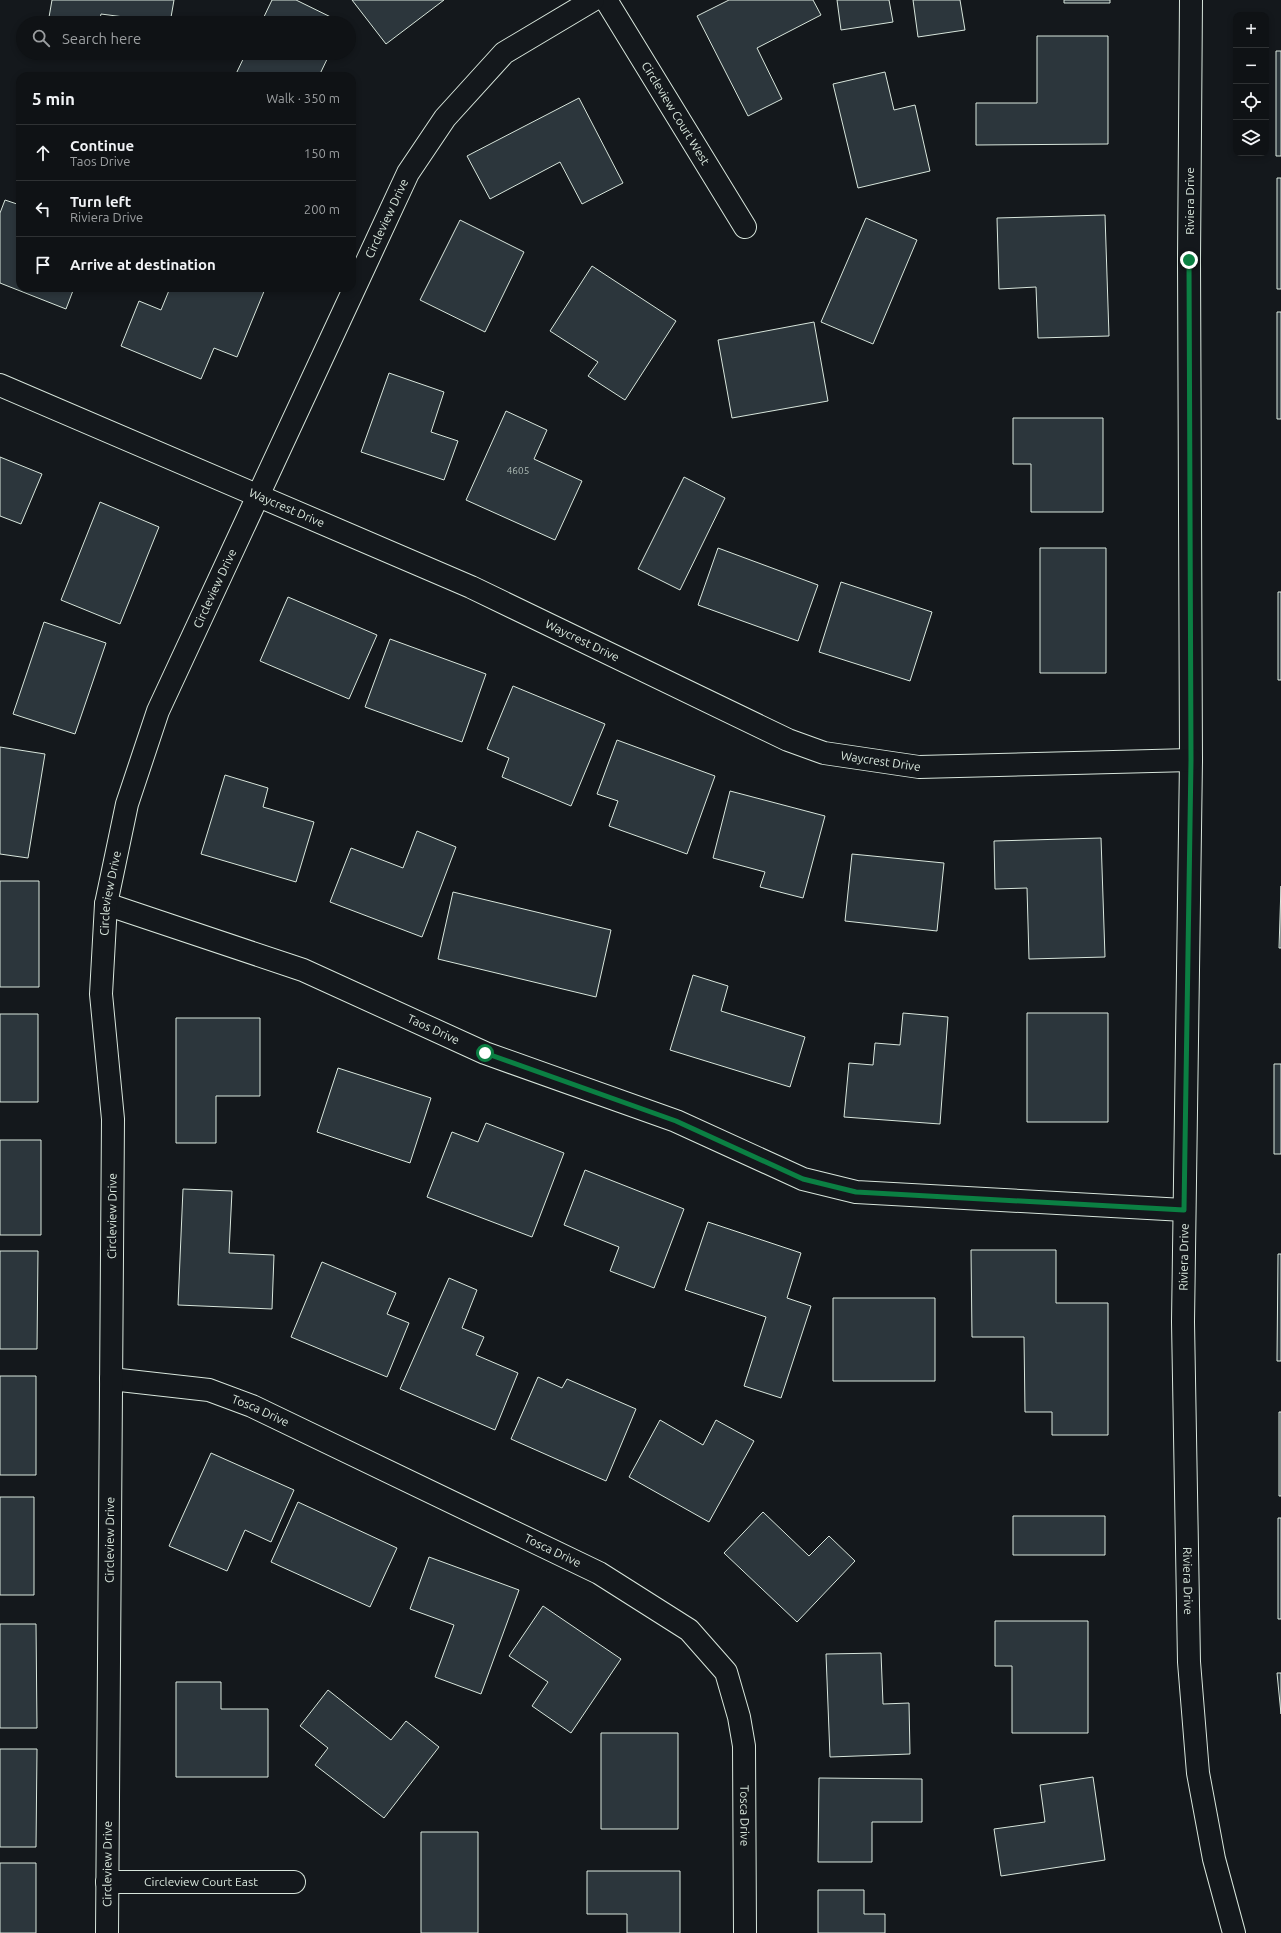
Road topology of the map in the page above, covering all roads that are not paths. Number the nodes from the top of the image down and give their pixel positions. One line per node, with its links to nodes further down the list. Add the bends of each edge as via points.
1 (593, 0): 5 (street, Circleview Drive, via 504,53 445,118 408,173)
2 (606, 0): 4 (street, Circleview Court West)
3 (1191, 0): 9 (street, Riviera Drive)
4 (745, 227)
5 (356, 285)
6 (353, 292): 8 (street, Circleview Drive)
7 (0, 385): 8 (street, Waycrest Drive)
8 (258, 496): 9 (street, Waycrest Drive, via 471,587 788,740 824,753 919,767); 10 (street, Circleview Drive, via 158,711 127,804)
9 (1191, 760): 11 (street, Riviera Drive)
10 (106, 904): 11 (street, Taos Drive, via 303,970 485,1053 676,1121 803,1179 856,1192); 12 (street, Circleview Drive, via 101,994 113,1119)
11 (1184, 1210): 17 (street, Riviera Drive, via 1183,1322 1189,1662 1198,1773 1214,1860)
12 (111, 1379): 13 (street, Circleview Drive); 16 (street, Tosca Drive, via 209,1390 252,1406 599,1573 690,1630 726,1672 739,1717 744,1746)
13 (107, 1882): 14 (street, Circleview Court East); 15 (street, Circleview Drive)
14 (294, 1882)
15 (107, 1933)
16 (745, 1933)
17 (1234, 1933)

